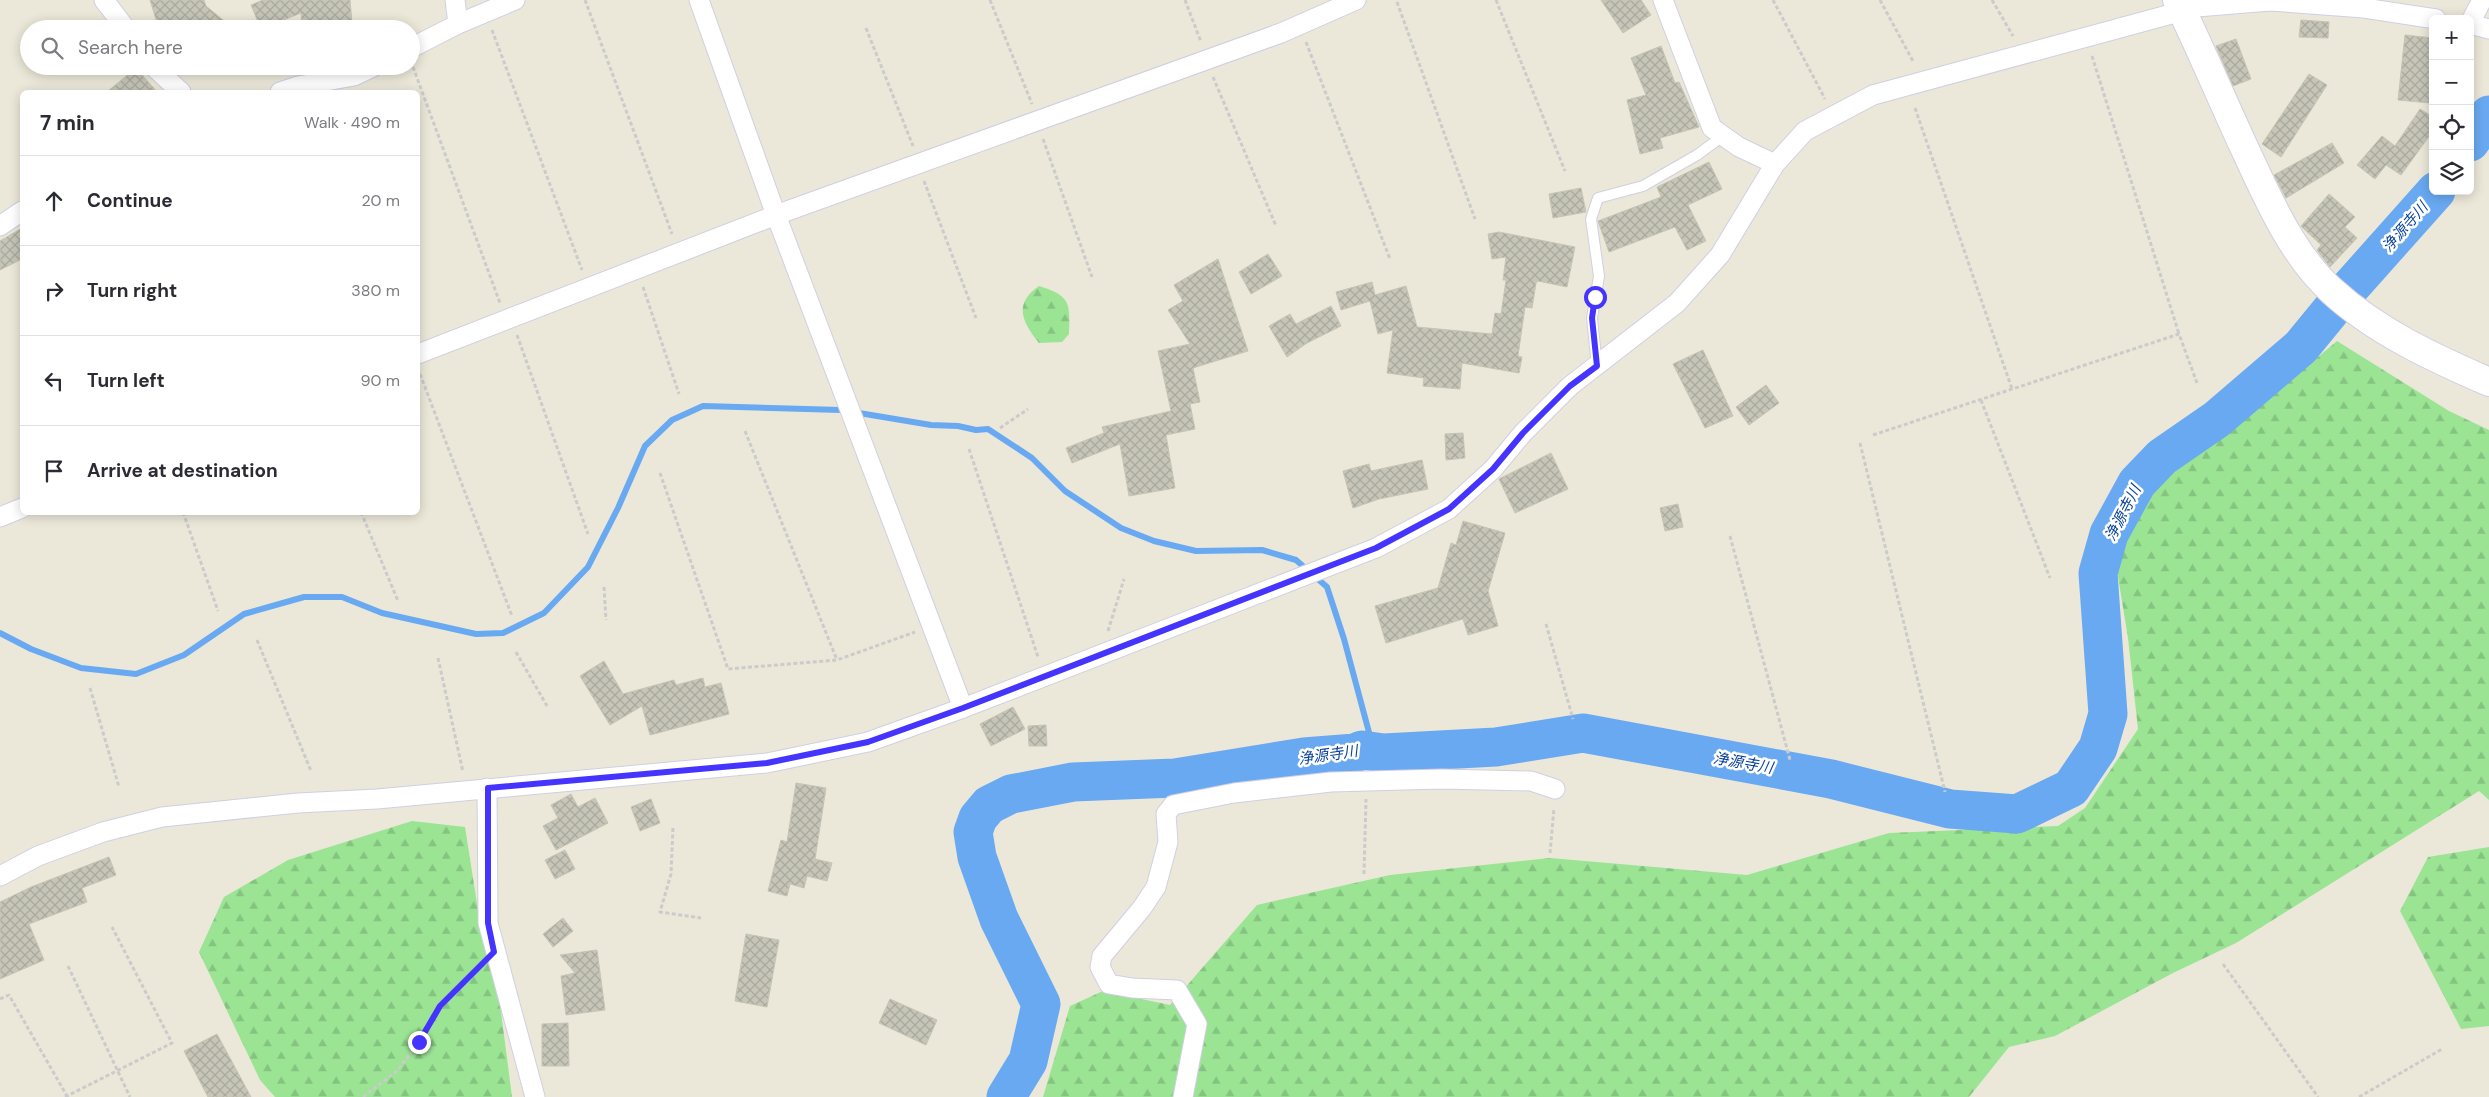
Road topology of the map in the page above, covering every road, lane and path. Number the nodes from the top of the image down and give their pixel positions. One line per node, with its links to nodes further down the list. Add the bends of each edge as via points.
1 (104, 0): 18 (street)
2 (455, 0): 19 (street)
3 (515, 0): 19 (street)
4 (585, 0): 49 (path)
5 (699, 0): 45 (street)
6 (990, 0): 36 (path)
7 (1185, 0): 25 (path)
8 (1356, 0): 45 (street, via 1281,33)
9 (1496, 0): 42 (path)
10 (1663, 0): 39 (street, via 1712,128)
11 (1773, 0): 35 (path)
12 (1880, 0): 28 (path)
13 (1992, 0): 24 (path)
14 (2482, 0): 21 (street)
15 (1397, 2): 46 (path)
16 (2179, 5): 17 (street, via 2270,1 2364,8); 41 (street, via 1873,96 1805,132); 61 (street, via 2266,195 2289,236 2314,270 2331,290 2365,317 2442,361)
17 (2429, 18)
18 (119, 20)
19 (458, 24): 26 (street)
20 (490, 25): 51 (path)
21 (2476, 25)
22 (866, 28): 40 (path)
23 (1304, 37): 50 (path)
24 (2015, 40)
25 (1202, 43)
26 (420, 50)
27 (2092, 55): 57 (path)
28 (1918, 70)
29 (1211, 72): 48 (path)
30 (163, 75): 33 (street)
31 (356, 75): 34 (street)
32 (419, 75): 54 (path)
33 (179, 90)
34 (286, 90)
35 (1828, 102)
36 (1033, 106)
37 (1915, 108): 63 (path)
38 (1042, 136): 52 (path)
39 (1723, 136): 41 (street); 59 (lane, via 1643,186 1598,198 1591,219 1599,276 1592,318)
40 (915, 149)
41 (1775, 164): 59 (street, via 1720,255 1677,304)
42 (1565, 171)
43 (924, 181): 55 (path)
44 (20, 212): 47 (street)
45 (776, 215): 58 (street); 96 (street)
46 (1475, 218)
47 (0, 226)
48 (1276, 226)
49 (674, 239)
50 (1390, 260)
51 (584, 275)
52 (1092, 277)
53 (642, 282): 64 (path)
54 (502, 307)
55 (976, 318)
56 (516, 332): 77 (path)
57 (2179, 334): 62 (path); 63 (path)
58 (420, 361)
59 (1597, 366): 96 (street, via 1570,386 1493,469 1449,509 1376,548)
60 (420, 367): 84 (path)
61 (2489, 382)
62 (2197, 383)
63 (2012, 389): 65 (path)
64 (679, 394)
65 (1981, 400): 69 (path); 79 (path)
66 (1028, 408): 67 (path)
67 (1000, 428)
68 (745, 431): 93 (path)
69 (1873, 435)
70 (1860, 443): 105 (path)
71 (969, 449): 92 (path)
72 (660, 473): 93 (path, via 728,669)
73 (20, 509): 76 (street)
74 (184, 515): 83 (path)
75 (362, 515): 82 (path)
76 (0, 517)
77 (588, 534)
78 (1730, 536): 98 (path)
79 (2050, 578)
80 (1124, 579): 88 (path)
81 (604, 587): 85 (path)
82 (398, 601)
83 (218, 612)
84 (512, 616)
85 (606, 620)
86 (1546, 624): 97 (path)
87 (920, 630): 93 (path)
88 (1108, 631)
89 (257, 640): 99 (path)
90 (516, 652): 95 (path)
91 (438, 658): 100 (path)
92 (1039, 658)
93 (837, 660)
94 (90, 688): 102 (path)
95 (547, 706)
96 (963, 708): 103 (street, via 868,742 767,763)
97 (1573, 719)
98 (1790, 760)
99 (311, 771)
100 (463, 774)
101 (1364, 781): 104 (street, via 1531,781); 108 (path); 122 (street, via 1234,793 1173,806 1166,814 1168,842 1156,887 1102,956 1100,967 1109,984 1177,990 1197,1024)
102 (120, 787)
103 (488, 788): 109 (street, via 162,818 85,839 38,856); 112 (street, via 488,923)
104 (1555, 790): 107 (path)
105 (1945, 792)
106 (673, 828): 110 (path, via 671,874 660,912)
107 (1550, 853)
108 (1364, 874)
109 (0, 876)
110 (701, 918)
111 (112, 927): 117 (path, via 172,1043)
112 (494, 952): 120 (path, via 440,1006 397,1071); 121 (street)
113 (2223, 964): 123 (path)
114 (68, 966): 117 (path)
115 (0, 999): 118 (path, via 9,995)
116 (2442, 1049): 124 (path)
117 (117, 1071): 118 (path); 119 (path)
118 (67, 1097)
119 (130, 1097)
120 (363, 1097)
121 (535, 1097)
122 (1183, 1097)
123 (2318, 1097)
124 (2359, 1097)

